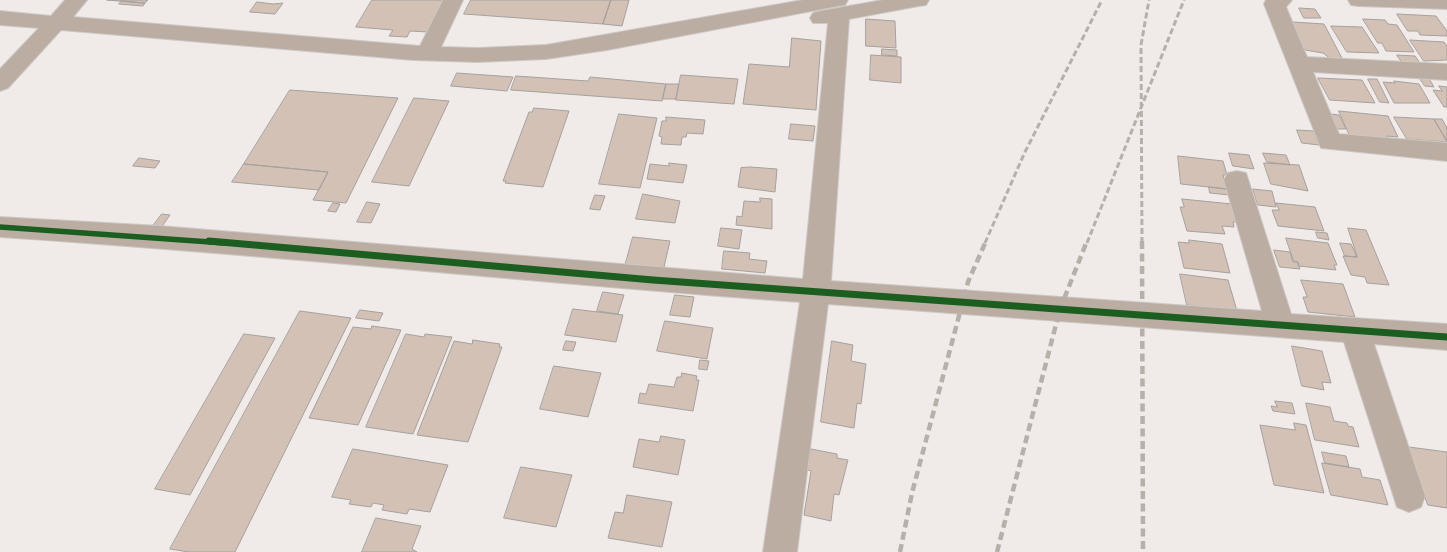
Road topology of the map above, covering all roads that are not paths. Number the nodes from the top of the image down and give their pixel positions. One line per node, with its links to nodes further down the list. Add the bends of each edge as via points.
1 (77, 0): 10 (street)
2 (453, 0): 12 (street)
3 (776, 0): 11 (street, via 700,13)
4 (919, 0): 8 (street)
5 (1282, 0): 13 (street, via 1274,4)
6 (1358, 0): 7 (street)
7 (1447, 3)
8 (838, 7): 11 (street, via 669,44); 19 (street)
9 (0, 18): 10 (street)
10 (56, 23): 12 (street); 15 (street)
11 (607, 44): 12 (street, via 546,52)
12 (427, 53)
13 (1298, 64): 14 (street); 16 (street, via 1330,142)
14 (1447, 72)
15 (0, 83)
16 (1447, 152)
17 (1237, 180): 20 (street)
18 (0, 227): 19 (street, via 160,237 653,280)
19 (816, 290): 20 (street); 24 (street)
20 (1280, 325): 21 (street)
21 (1355, 331): 22 (street); 23 (street)
22 (1447, 337)
23 (1410, 496)
24 (780, 552)

